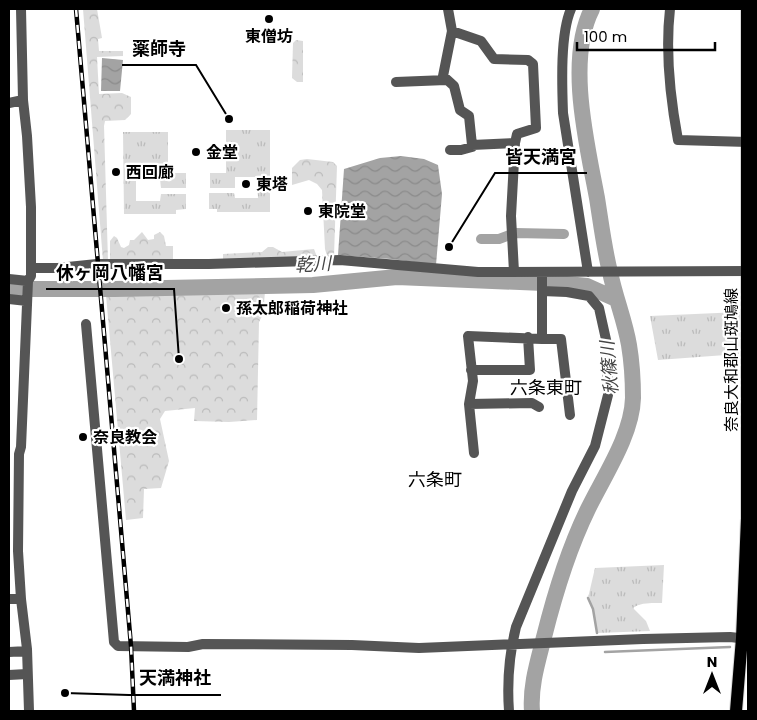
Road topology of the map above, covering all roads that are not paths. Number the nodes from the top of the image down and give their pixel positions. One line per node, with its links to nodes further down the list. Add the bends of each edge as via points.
1 (21, 9): 10 (street)
2 (448, 9): 6 (street)
3 (571, 9): 20 (street, via 565,26 563,113)
4 (670, 9): 12 (street, via 670,102 678,140)
5 (747, 9): 7 (main road, 奈良大和郡山斑鳩線)
6 (452, 31): 8 (street, via 443,76); 13 (street, via 482,41 494,59 528,60 533,64 536,128 517,134)
7 (748, 53): 12 (main road, 奈良大和郡山斑鳩線)
8 (446, 80): 9 (street); 14 (street, via 454,86 460,110 469,116)
9 (396, 82)
10 (22, 100): 11 (street); 16 (street, via 31,207)
11 (9, 104)
12 (748, 142): 17 (main road, 奈良大和郡山斑鳩線)
13 (515, 144): 14 (street); 18 (street, via 511,216)
14 (472, 145): 15 (street)
15 (450, 150)
16 (31, 268): 18 (street, via 340,260); 22 (street)
17 (748, 270): 20 (street); 24 (main road, 奈良大和郡山斑鳩線)
18 (514, 272): 19 (street)
19 (542, 272): 20 (street); 23 (street)
20 (588, 272)
21 (9, 279): 22 (street)
22 (28, 281): 26 (street)
23 (542, 291): 29 (street); 39 (street, via 590,296 599,308 607,344 608,395 595,446 538,570 522,609)
24 (748, 296): 38 (main road, 奈良大和郡山斑鳩線)
25 (9, 298): 26 (street)
26 (27, 301): 35 (street, via 20,447)
27 (86, 324): 39 (street, via 114,642 118,646 188,647 203,644 418,648)
28 (528, 337): 29 (street); 30 (street, via 530,370); 30 (street, via 468,336)
29 (542, 339): 33 (street, via 561,339)
30 (471, 370): 31 (street, via 473,381)
31 (469, 404): 32 (street, via 532,403); 34 (street)
32 (539, 407)
33 (570, 415)
34 (474, 453)
35 (14, 454): 37 (street)
36 (9, 599): 37 (street)
37 (21, 599): 40 (street)
38 (745, 639): 39 (street, via 721,637); 46 (main road, 奈良大和郡山斑鳩線)
39 (513, 645): 45 (street)
40 (26, 651): 41 (street); 42 (street)
41 (9, 652)
42 (27, 674): 43 (street); 44 (street)
43 (9, 675)
44 (29, 711)
45 (509, 711)
46 (736, 711)

